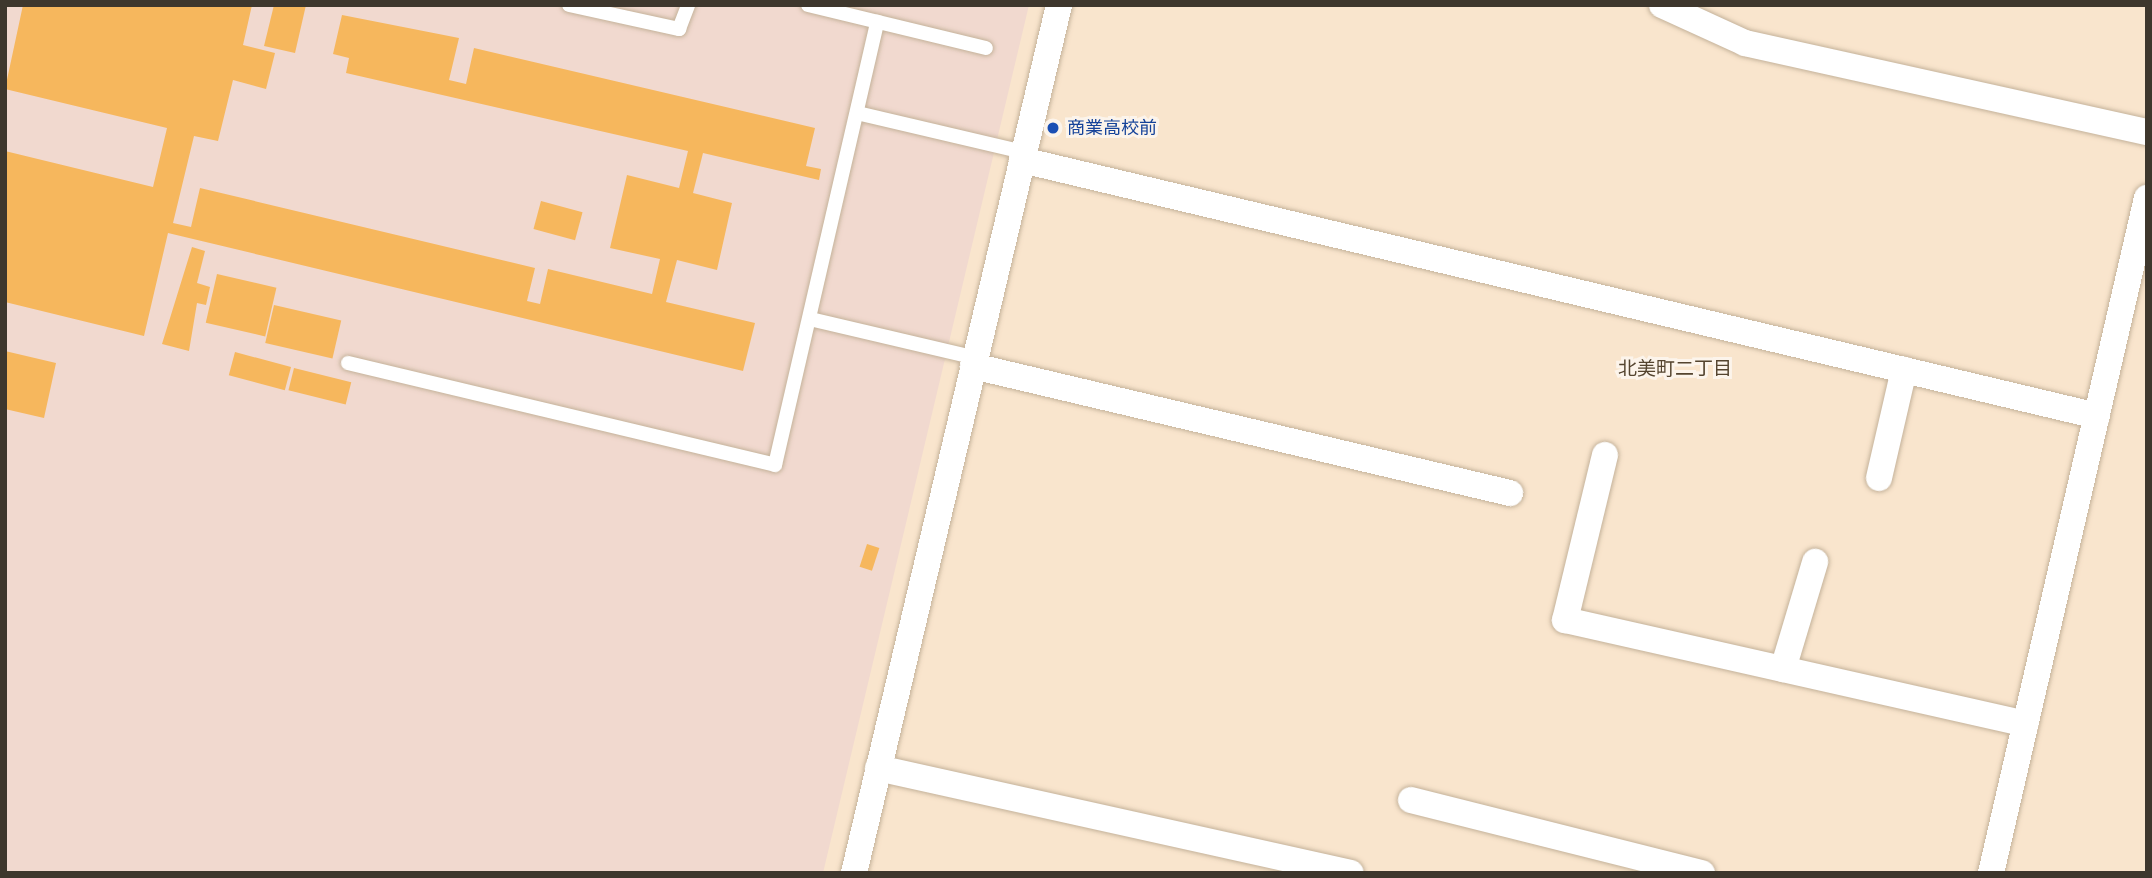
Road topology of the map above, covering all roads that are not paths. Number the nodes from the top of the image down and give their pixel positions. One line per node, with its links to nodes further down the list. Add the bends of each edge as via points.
1 (569, 5): 2 (lane, via 679,29)
2 (688, 5)
3 (808, 5): 6 (lane)
4 (1059, 5): 10 (street)
5 (1662, 5): 9 (street, via 1745,43)
6 (877, 22): 7 (lane); 8 (lane)
7 (986, 48)
8 (857, 113): 10 (lane); 12 (lane)
9 (2147, 132)
10 (1023, 156): 13 (street); 15 (street)
11 (2147, 198): 16 (street)
12 (810, 319): 13 (lane); 14 (lane, via 775,465)
13 (974, 362): 19 (street); 23 (street)
14 (348, 363)
15 (1904, 370): 16 (street); 18 (street)
16 (2097, 416): 22 (street)
17 (1605, 455): 21 (street, via 1565,620)
18 (1879, 478)
19 (1510, 493)
20 (1815, 562): 21 (street)
21 (1783, 669): 22 (street)
22 (2025, 724): 28 (street)
23 (878, 768): 25 (street); 26 (street)
24 (1411, 800): 27 (street)
25 (854, 873)
26 (1350, 873)
27 (1702, 873)
28 (1991, 873)

